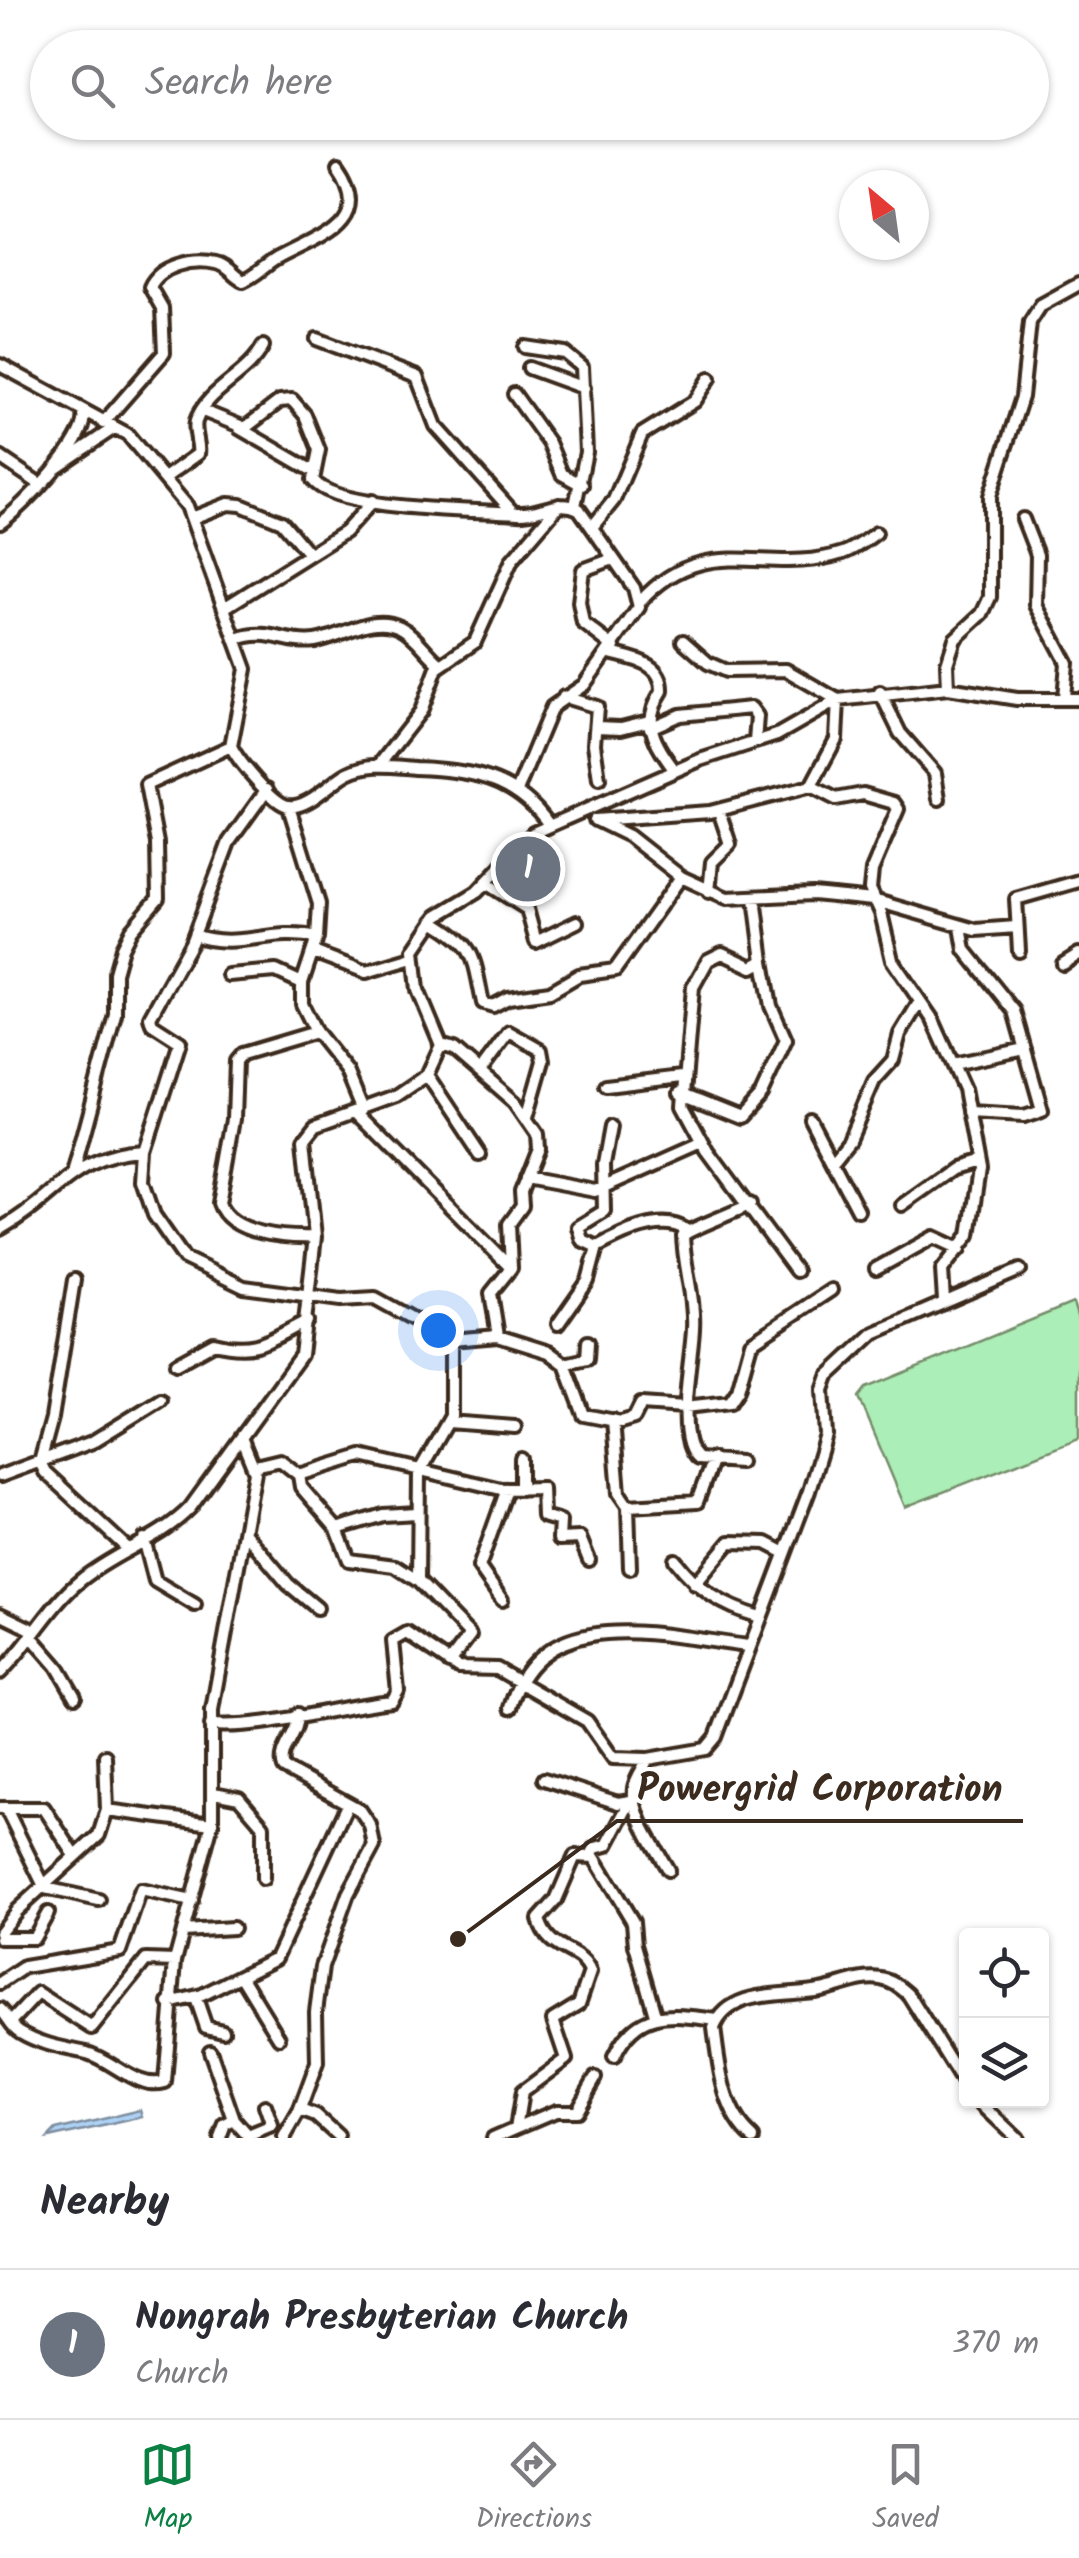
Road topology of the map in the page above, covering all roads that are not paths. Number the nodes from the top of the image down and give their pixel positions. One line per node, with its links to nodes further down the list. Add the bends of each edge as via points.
1 (339, 163): 13 (street, via 353,186 353,203 312,243 243,280 214,262 173,266 155,277 150,287 162,308 164,353)
2 (1079, 284): 38 (street, via 1041,305 1030,322 1022,397 990,496 990,597 955,639)
3 (317, 339): 24 (street, via 417,377 436,426)
4 (263, 346): 11 (street)
5 (526, 348): 9 (street, via 571,356 582,367)
6 (0, 366): 12 (street)
7 (529, 368): 9 (street)
8 (710, 378): 28 (street, via 695,401 642,434 614,500)
9 (584, 388): 20 (street)
10 (514, 394): 20 (street, via 549,442 562,474)
11 (203, 411): 14 (street); 18 (street, via 195,428 198,454)
12 (84, 414): 13 (street); 16 (street, via 82,433)
13 (109, 426): 16 (street, via 89,449); 18 (street, via 142,447)
14 (239, 428): 17 (street); 17 (street, via 292,400 320,450)
15 (0, 457): 19 (street)
16 (54, 469): 19 (street)
17 (314, 471): 21 (street, via 319,488)
18 (166, 477): 25 (street)
19 (40, 484): 27 (street)
20 (582, 485): 23 (street)
21 (373, 501): 24 (street); 30 (street, via 355,524)
22 (559, 506): 23 (street); 24 (street); 37 (street, via 512,560 475,642)
23 (575, 506): 28 (street)
24 (512, 512)
25 (192, 518): 30 (street, via 241,505 282,522); 33 (street)
26 (1024, 519): 41 (street, via 1037,555 1036,605 1067,663)
27 (0, 523)
28 (593, 526): 31 (street)
29 (876, 533): 32 (street, via 832,556 695,562)
30 (310, 554): 33 (street)
31 (614, 559): 32 (street); 36 (street, via 583,570 579,602 583,623)
32 (640, 602): 36 (street)
33 (224, 608): 34 (street)
34 (237, 639): 37 (street, via 268,633 308,642 384,623 404,630); 47 (street, via 248,676)
35 (683, 641): 43 (street, via 726,671 786,670)
36 (612, 650): 40 (street, via 584,685); 44 (street, via 659,674 662,691)
37 (441, 665): 48 (street, via 421,711)
38 (948, 688): 39 (street); 41 (street, via 1017,699)
39 (880, 692): 43 (street); 54 (street, via 900,733 935,774)
40 (564, 697): 45 (street, via 595,705); 53 (street, via 548,712)
41 (1064, 698): 42 (street)
42 (1079, 699)
43 (838, 700): 46 (street); 51 (street, via 836,739)
44 (649, 724): 45 (street); 46 (street, via 751,708); 49 (street)
45 (596, 727): 50 (street)
46 (756, 742): 49 (street)
47 (231, 746): 52 (street); 100 (street, via 146,784 158,843 158,898 131,930 116,964 115,1014)
48 (379, 765): 53 (street, via 466,770); 55 (street, via 350,772)
49 (675, 770): 57 (street)
50 (599, 779)
51 (811, 786): 56 (street); 65 (street, via 836,799 863,794 896,806 872,870)
52 (266, 789): 55 (street); 70 (street, via 229,842)
53 (517, 791): 59 (street)
54 (939, 800)
55 (289, 806): 71 (street, via 316,883)
56 (720, 810): 58 (street); 63 (street, via 730,844 712,862)
57 (580, 816): 58 (street); 59 (street)
58 (595, 820): 60 (street, via 629,836)
59 (548, 825): 62 (street, via 524,840)
60 (682, 877): 63 (street); 66 (street, via 616,970 493,1006 483,1003 468,944)
61 (1079, 881): 69 (street, via 1016,899)
62 (486, 882): 66 (street); 67 (street, via 527,909 536,942)
63 (708, 892): 64 (street)
64 (755, 898): 65 (street, via 787,892); 76 (street)
65 (873, 900): 68 (street); 80 (street, via 892,960)
66 (433, 921): 75 (street)
67 (577, 922)
68 (961, 926): 69 (street); 83 (street, via 968,954 1014,1011)
69 (1016, 927): 72 (street)
70 (194, 935): 71 (street, via 216,942 284,932); 96 (street, via 150,1016 180,1042)
71 (317, 938): 73 (street)
72 (1019, 951)
73 (314, 952): 75 (street, via 366,972); 79 (street)
74 (1079, 954): 77 (street)
75 (412, 958): 82 (street)
76 (763, 961): 87 (street, via 752,966 722,954 702,969 692,987); 89 (street, via 786,1040 761,1094 740,1117)
77 (1063, 964)
78 (228, 975): 79 (street, via 276,971)
79 (302, 983): 81 (street, via 302,1004)
80 (920, 1001): 84 (street); 98 (street)
81 (316, 1032): 90 (street, via 340,1059); 108 (street, via 236,1061 219,1204 228,1217 265,1233)
82 (441, 1045): 85 (street); 86 (street)
83 (1025, 1049): 84 (street); 91 (street, via 1040,1113)
84 (953, 1064): 91 (street)
85 (480, 1071): 92 (street); 92 (street, via 510,1032 541,1050)
86 (428, 1076): 90 (street); 97 (street)
87 (682, 1077): 88 (street); 89 (street)
88 (606, 1086)
89 (680, 1094): 95 (street)
90 (359, 1111): 108 (street, via 316,1126 305,1139); 111 (street)
91 (968, 1113): 99 (street)
92 (526, 1117): 101 (street, via 538,1144)
93 (810, 1118): 98 (street)
94 (610, 1127): 102 (street)
95 (703, 1143): 102 (street); 103 (street)
96 (144, 1152): 100 (street, via 100,1158); 117 (street, via 150,1206 184,1258 244,1287)
97 (480, 1155)
98 (833, 1160): 105 (street)
99 (978, 1162): 104 (street, via 953,1169); 110 (street, via 972,1224)
100 (73, 1171): 106 (street, via 38,1206)
101 (526, 1178): 102 (street, via 587,1192); 111 (street, via 522,1206 510,1224)
102 (604, 1188): 109 (street, via 602,1216 578,1227 582,1240)
103 (750, 1204): 107 (street); 114 (street)
104 (902, 1205)
105 (858, 1210)
106 (0, 1229)
107 (686, 1230): 109 (street, via 674,1224 646,1227); 127 (street, via 694,1328)
108 (315, 1237): 117 (street)
109 (597, 1247): 120 (street, via 588,1281)
110 (960, 1249): 112 (street, via 934,1237); 118 (street, via 942,1270)
111 (511, 1268): 121 (street, via 491,1293)
112 (876, 1270)
113 (1020, 1270): 118 (street)
114 (796, 1271)
115 (74, 1280): 134 (street)
116 (831, 1290): 127 (street, via 751,1342 730,1402)
117 (310, 1295): 119 (street); 122 (street, via 383,1300)
118 (944, 1301): 148 (street, via 874,1333 828,1376 826,1435)
119 (306, 1321): 124 (street, via 255,1347 214,1344); 131 (street, via 294,1369)
120 (558, 1324)
121 (498, 1336): 122 (street); 125 (street, via 549,1352)
122 (450, 1340): 129 (street)
123 (588, 1342): 125 (street, via 587,1359)
124 (176, 1364)
125 (564, 1364): 128 (street, via 584,1415)
126 (160, 1400): 134 (street, via 92,1442)
127 (685, 1407): 128 (street, via 641,1404 631,1420); 133 (street, via 693,1456)
128 (612, 1420): 142 (street, via 619,1493)
129 (448, 1422): 130 (street); 137 (street)
130 (515, 1427)
131 (242, 1440): 136 (street); 146 (street, via 181,1518)
132 (522, 1459): 141 (street)
133 (713, 1459): 135 (street); 142 (street, via 697,1502)
134 (40, 1462): 139 (street); 147 (street)
135 (740, 1462)
136 (255, 1466): 138 (street, via 280,1460); 145 (street)
137 (419, 1472): 138 (street, via 360,1456); 140 (street); 143 (street)
138 (299, 1475): 144 (street)
139 (0, 1476)
140 (508, 1489): 141 (street); 154 (street, via 478,1567)
141 (521, 1489): 149 (street, via 544,1489 543,1516 560,1521 559,1539 580,1538)
142 (628, 1506): 151 (street)
143 (418, 1512): 144 (street); 152 (street)
144 (337, 1529): 152 (street, via 349,1560 390,1563)
145 (246, 1533): 156 (street); 167 (street)
146 (144, 1539): 147 (street); 155 (street, via 154,1580)
147 (127, 1548): 159 (street, via 66,1592)
148 (784, 1553): 153 (street, via 766,1543 730,1542); 158 (street)
149 (589, 1560)
150 (675, 1560): 153 (street)
151 (630, 1568)
152 (418, 1581): 161 (street, via 470,1636)
153 (695, 1584): 158 (street, via 728,1607)
154 (502, 1600)
155 (196, 1606)
156 (317, 1608)
157 (0, 1614): 159 (street)
158 (760, 1617): 160 (street)
159 (33, 1634): 162 (street); 164 (street)
160 (748, 1646): 163 (street, via 596,1633 543,1650); 169 (street, via 711,1745)
161 (450, 1663): 163 (street, via 466,1670 497,1668); 166 (street, via 416,1637 400,1634 392,1648 396,1699)
162 (0, 1673)
163 (519, 1682): 165 (street); 169 (street, via 587,1721 613,1758)
164 (75, 1698)
165 (510, 1708)
166 (298, 1714): 167 (street, via 257,1725); 173 (street, via 282,1755 284,1768)
167 (211, 1725): 171 (street)
168 (105, 1756): 175 (street)
169 (648, 1759): 172 (street)
170 (544, 1778): 172 (street)
171 (214, 1792): 176 (street); 180 (street, via 239,1798 263,1826)
172 (633, 1801): 178 (street, via 607,1845); 179 (street)
173 (348, 1806): 189 (street, via 304,1890 283,1948); 205 (street, via 363,1814 374,1846 322,1967 317,2063)
174 (3, 1810): 177 (street, via 44,1808); 181 (street)
175 (108, 1810): 176 (street); 177 (street, via 99,1835)
176 (212, 1824): 183 (street)
177 (74, 1854): 181 (street)
178 (590, 1855): 194 (street, via 631,1916); 207 (street, via 571,1859 556,1900 539,1919 549,1940 582,1958 590,1972 579,2004 553,2020 566,2059 527,2085)
179 (668, 1870)
180 (263, 1880)
181 (46, 1888): 182 (street); 187 (street, via 17,1910)
182 (98, 1900)
183 (192, 1900): 186 (street); 190 (street, via 141,1890 120,1951 18,1968)
184 (48, 1913): 187 (street, via 34,1938)
185 (233, 1928): 186 (street)
186 (183, 1931): 188 (street)
187 (0, 1935)
188 (175, 1961): 192 (street); 196 (street, via 146,1960 92,2028 38,1993)
189 (241, 1976): 191 (street); 198 (street)
190 (0, 1982)
191 (196, 1998): 192 (street); 197 (street, via 206,2026)
192 (169, 2003): 196 (street, via 167,2078 160,2084 90,2054 54,2048)
193 (0, 2009): 196 (street)
194 (656, 2018): 195 (street); 200 (street, via 628,2030)
195 (718, 2020): 201 (street, via 758,1995 880,1978 908,1994); 209 (street, via 722,2085)
196 (11, 2022)
197 (223, 2030)
198 (279, 2038)
199 (210, 2051): 206 (street)
200 (614, 2057)
201 (959, 2076)
202 (595, 2078): 207 (street, via 576,2111 556,2111)
203 (266, 2106): 206 (street, via 269,2129 248,2136)
204 (986, 2108): 213 (street)
205 (300, 2110): 208 (street); 211 (street)
206 (234, 2120): 210 (street, via 224,2124)
207 (516, 2128): 212 (street)
208 (338, 2136)
209 (747, 2137)
210 (220, 2138)
211 (284, 2138)
212 (492, 2138)
213 (1018, 2138)

